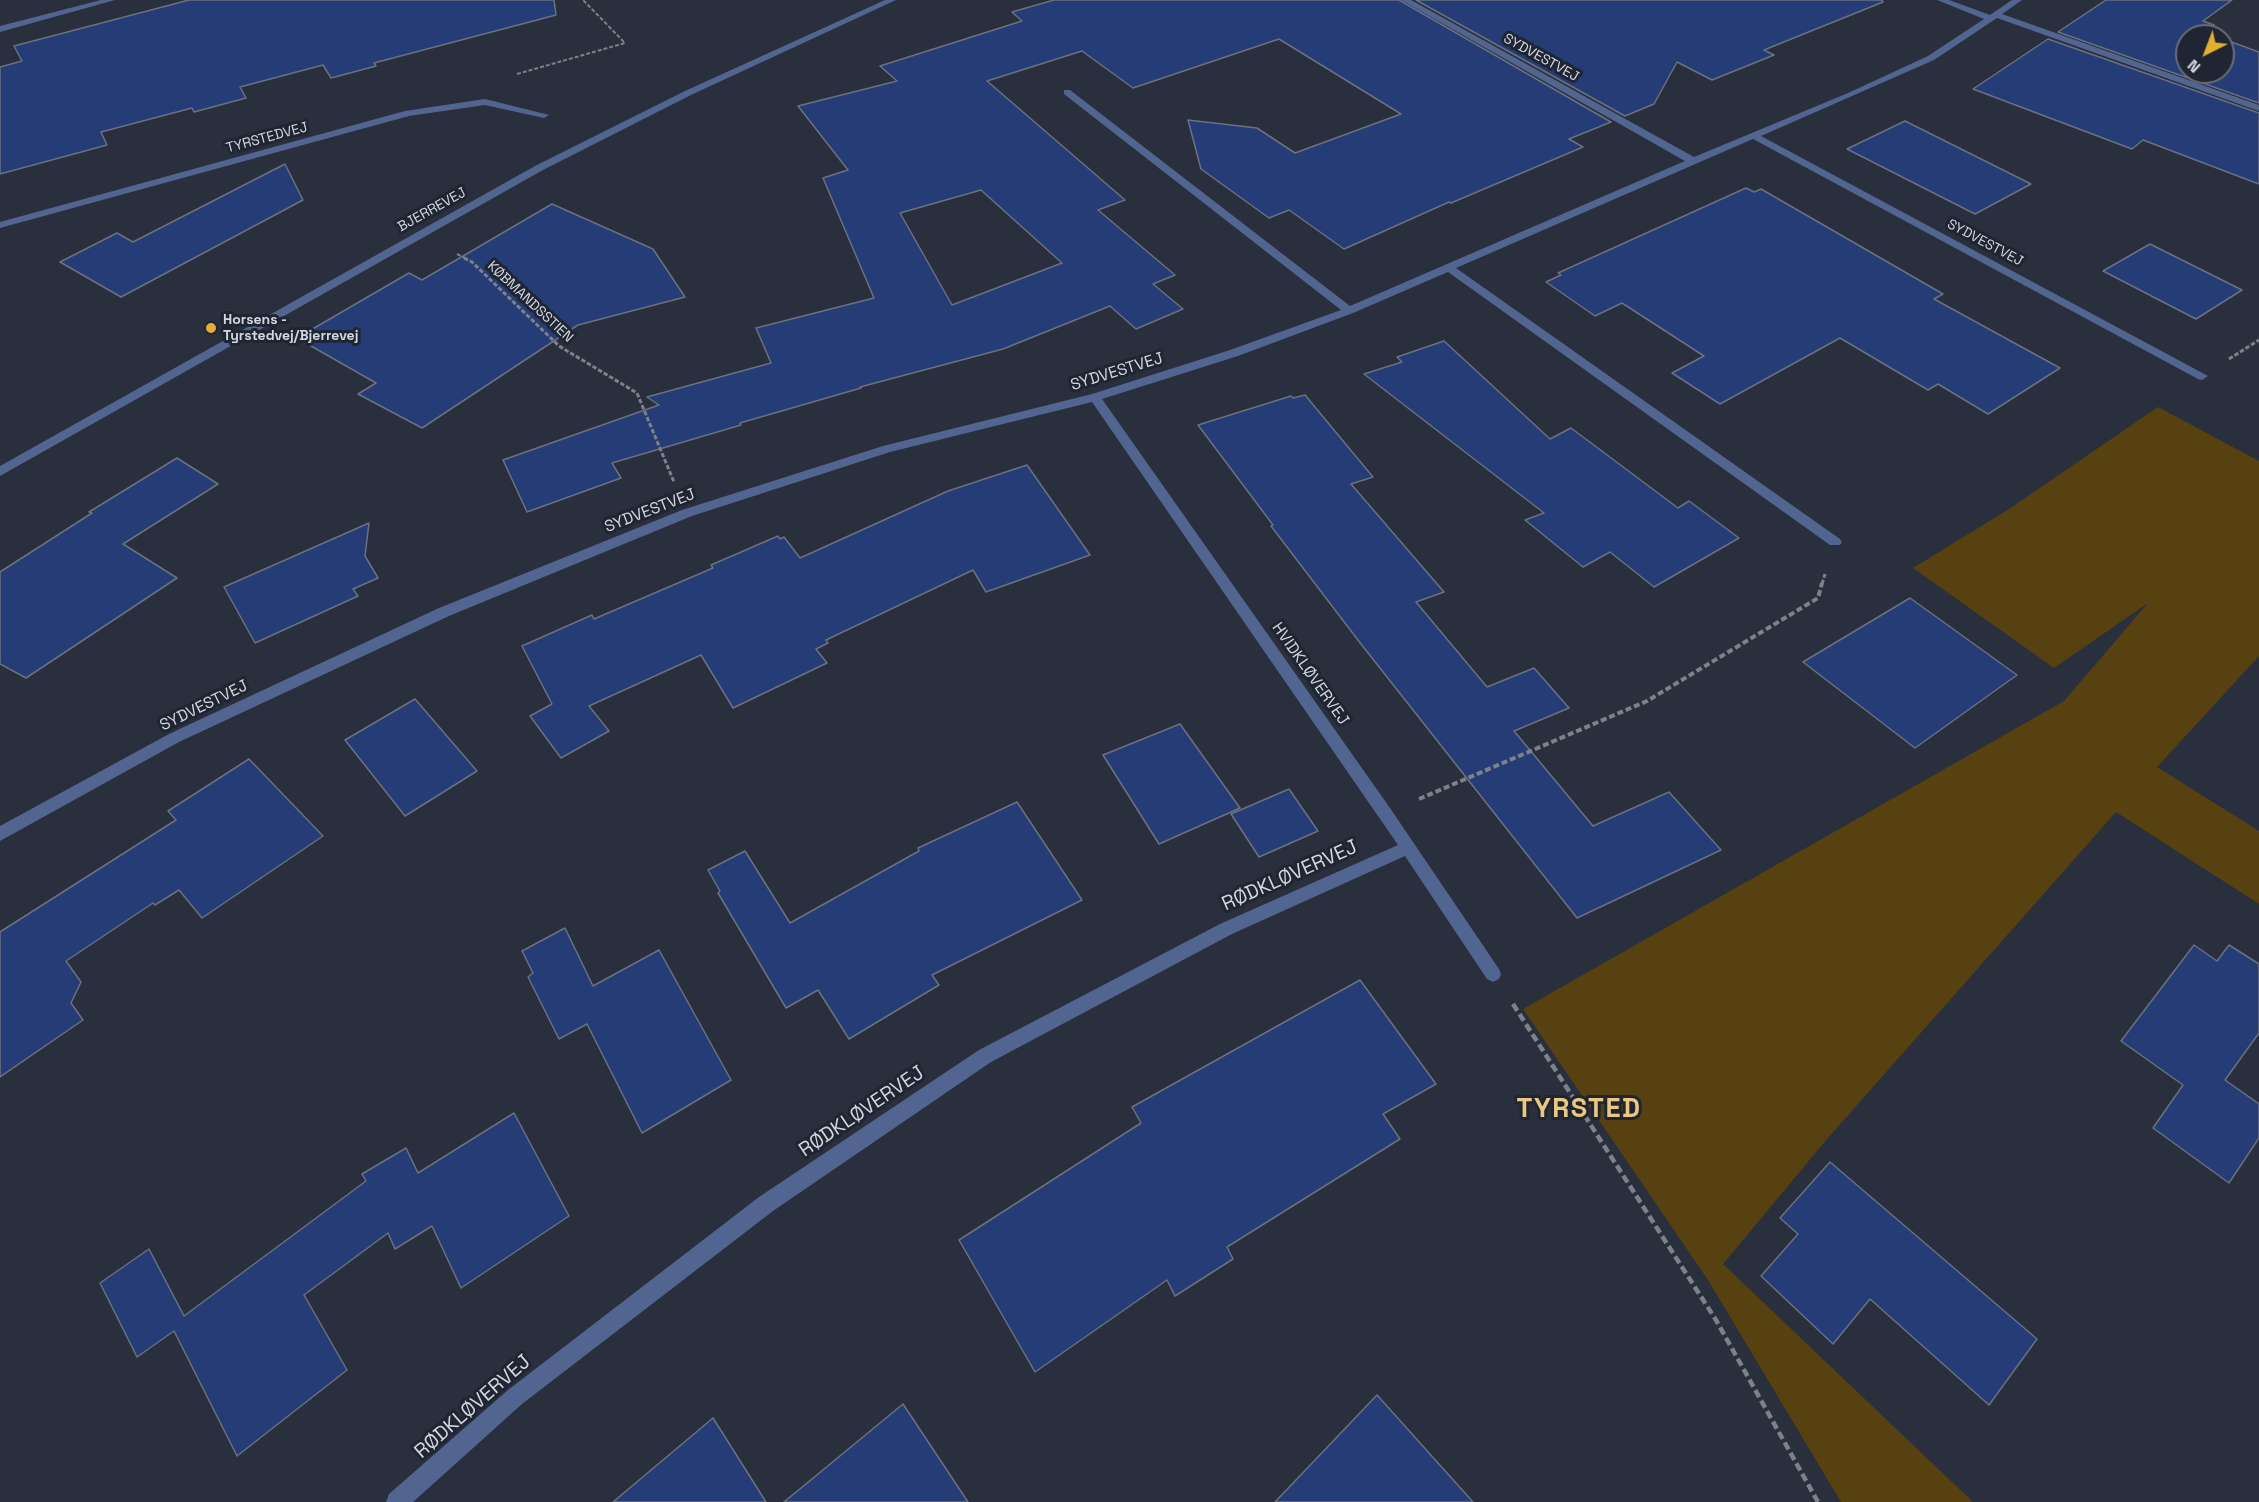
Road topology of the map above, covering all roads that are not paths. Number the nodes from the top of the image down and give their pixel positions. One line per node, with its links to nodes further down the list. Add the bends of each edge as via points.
1 (111, 0): 7 (street)
2 (892, 0): 18 (street, BJERREVEJ, via 620,126 539,168)
3 (1405, 0): 12 (street, SYDVESTVEJ)
4 (1941, 0): 6 (street)
5 (2018, 0): 6 (street, SYDVESTVEJ)
6 (1993, 16): 9 (street); 11 (street, SYDVESTVEJ, via 1931,57)
7 (0, 29)
8 (1067, 92): 15 (street)
9 (2259, 108)
10 (544, 115): 13 (street, TYRSTEDVEJ, via 484,102 408,113)
11 (1754, 136): 12 (street, SYDVESTVEJ); 16 (street, SYDVESTVEJ)
12 (1693, 160): 14 (street, SYDVESTVEJ)
13 (0, 225)
14 (1449, 268): 15 (street, SYDVESTVEJ); 19 (street)
15 (1349, 311): 17 (street, SYDVESTVEJ)
16 (2202, 376)
17 (1095, 397): 20 (street, SYDVESTVEJ, via 887,449 687,513 444,612 174,738); 21 (street, HVIDKLØVERVEJ)
18 (0, 472)
19 (1835, 542)
20 (0, 834)
21 (1408, 848): 22 (street, HVIDKLØVERVEJ); 23 (street, RØDKLØVERVEJ, via 1226,929 986,1056 766,1204 515,1397)
22 (1493, 974)
23 (398, 1502)

